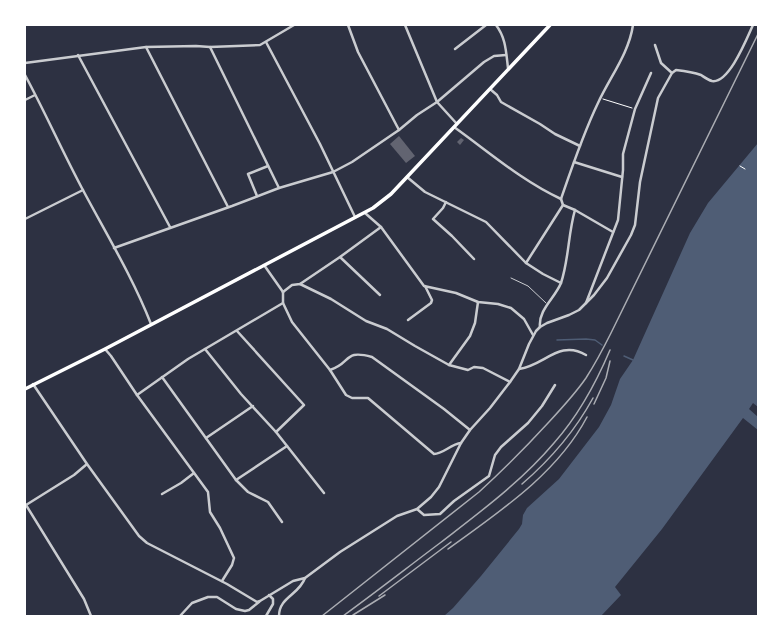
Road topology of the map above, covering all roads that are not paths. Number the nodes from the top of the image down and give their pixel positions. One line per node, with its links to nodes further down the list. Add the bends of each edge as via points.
1 (294, 25): 9 (street)
2 (348, 25): 27 (street, via 358,52)
3 (405, 25): 24 (street)
4 (486, 25): 13 (street)
5 (496, 25): 15 (street, via 505,43)
6 (550, 25): 17 (main road)
7 (633, 25): 28 (street, via 627,48)
8 (753, 25): 19 (street, via 737,58 719,81 712,81 687,71 676,70)
9 (266, 42): 12 (street, via 260,45); 31 (street)
10 (656, 45): 19 (street, via 661,63)
11 (146, 47): 12 (street); 14 (street); 40 (street)
12 (210, 47): 30 (street)
13 (455, 49)
14 (78, 55): 16 (street); 45 (street)
15 (506, 55): 17 (street); 24 (street, via 494,56 484,62)
16 (25, 63)
17 (508, 68): 21 (main road)
18 (651, 73): 33 (street, via 622,154)
19 (672, 73): 62 (street, via 658,98 640,182 635,225 607,278)
20 (25, 75): 22 (street)
21 (490, 89): 25 (main road); 28 (street, via 501,102)
22 (35, 95): 23 (street); 35 (street)
23 (25, 100)
24 (437, 102): 25 (street); 27 (street)
25 (457, 124): 26 (main road)
26 (454, 127): 32 (main road); 37 (street, via 528,181)
27 (399, 130): 31 (street)
28 (580, 146): 29 (street)
29 (574, 162): 33 (street); 37 (street)
30 (268, 166): 34 (street); 36 (street, via 248,174)
31 (334, 172): 34 (street); 44 (street)
32 (407, 177): 38 (street, via 425,192); 42 (main road, via 391,194)
33 (622, 177): 47 (street, via 618,215)
34 (279, 188): 36 (street)
35 (83, 190): 43 (street); 48 (street)
36 (257, 196): 40 (street)
37 (560, 199): 39 (street)
38 (446, 202): 50 (street, via 433,219); 51 (street, via 486,222)
39 (563, 205): 41 (street); 51 (street)
40 (228, 207): 45 (street)
41 (575, 210): 47 (street); 54 (street)
42 (365, 213): 44 (main road); 46 (street)
43 (25, 218)
44 (355, 218): 52 (main road)
45 (170, 227): 48 (street)
46 (381, 227): 49 (street); 56 (street)
47 (613, 232): 62 (street)
48 (114, 248): 64 (street)
49 (340, 257): 55 (street); 58 (street)
50 (474, 259)
51 (526, 262): 54 (street)
52 (264, 265): 57 (street); 64 (main road)
53 (511, 278): 61 (lane, via 528,286)
54 (561, 283): 61 (street)
55 (300, 284): 57 (street, via 292,285); 71 (street, via 331,299 366,321 387,329)
56 (424, 286): 60 (street, via 456,293); 63 (street, via 432,300 431,303)
57 (284, 292): 59 (street)
58 (380, 295)
59 (283, 302): 66 (street); 73 (street, via 292,322)
60 (478, 302): 67 (street, via 511,308 524,319); 71 (street, via 476,323)
61 (548, 305): 65 (street, via 541,315)
62 (585, 305): 65 (street)
63 (408, 320)
64 (151, 324): 69 (main road)
65 (540, 327): 67 (street)
66 (236, 331): 68 (street); 82 (street, via 304,405)
67 (533, 335): 72 (street)
68 (205, 348): 74 (street); 80 (street)
69 (105, 349): 76 (main road); 79 (street)
70 (586, 354): 72 (street, via 574,350 558,351 532,366)
71 (449, 365): 75 (street, via 468,370 474,367 484,368)
72 (519, 369): 75 (street)
73 (330, 370): 81 (street, via 335,369 352,354 372,357); 84 (street, via 346,395 352,398 368,398 434,454 455,443)
74 (162, 377): 79 (street); 83 (street)
75 (510, 382): 81 (street)
76 (33, 384): 78 (main road); 86 (street)
77 (555, 385): 92 (street, via 528,423 495,454 489,476 440,514 424,515)
78 (25, 389)
79 (137, 395): 87 (street)
80 (253, 406): 82 (street); 83 (street)
81 (470, 430): 84 (street)
82 (276, 432): 85 (street)
83 (206, 438): 88 (street)
84 (461, 443): 92 (street, via 439,486)
85 (287, 446): 88 (street); 89 (street)
86 (87, 464): 91 (street); 95 (street, via 139,536 147,543)
87 (194, 473): 90 (street); 95 (street, via 208,492 210,512 234,558)
88 (236, 480): 93 (street, via 248,492 268,502)
89 (324, 493)
90 (162, 494)
91 (26, 505): 98 (street, via 84,599)
92 (417, 509): 94 (street, via 397,516 340,552)
93 (282, 522)
94 (305, 578): 96 (street, via 293,581); 101 (street, via 300,588 283,601 279,608)
95 (222, 581): 97 (street)
96 (269, 595): 97 (street); 100 (street, via 273,599 273,604)
97 (258, 601): 99 (street, via 245,611 236,609 217,597 208,596 192,603)
98 (91, 616)
99 (180, 616)
100 (266, 616)
101 (279, 616)

